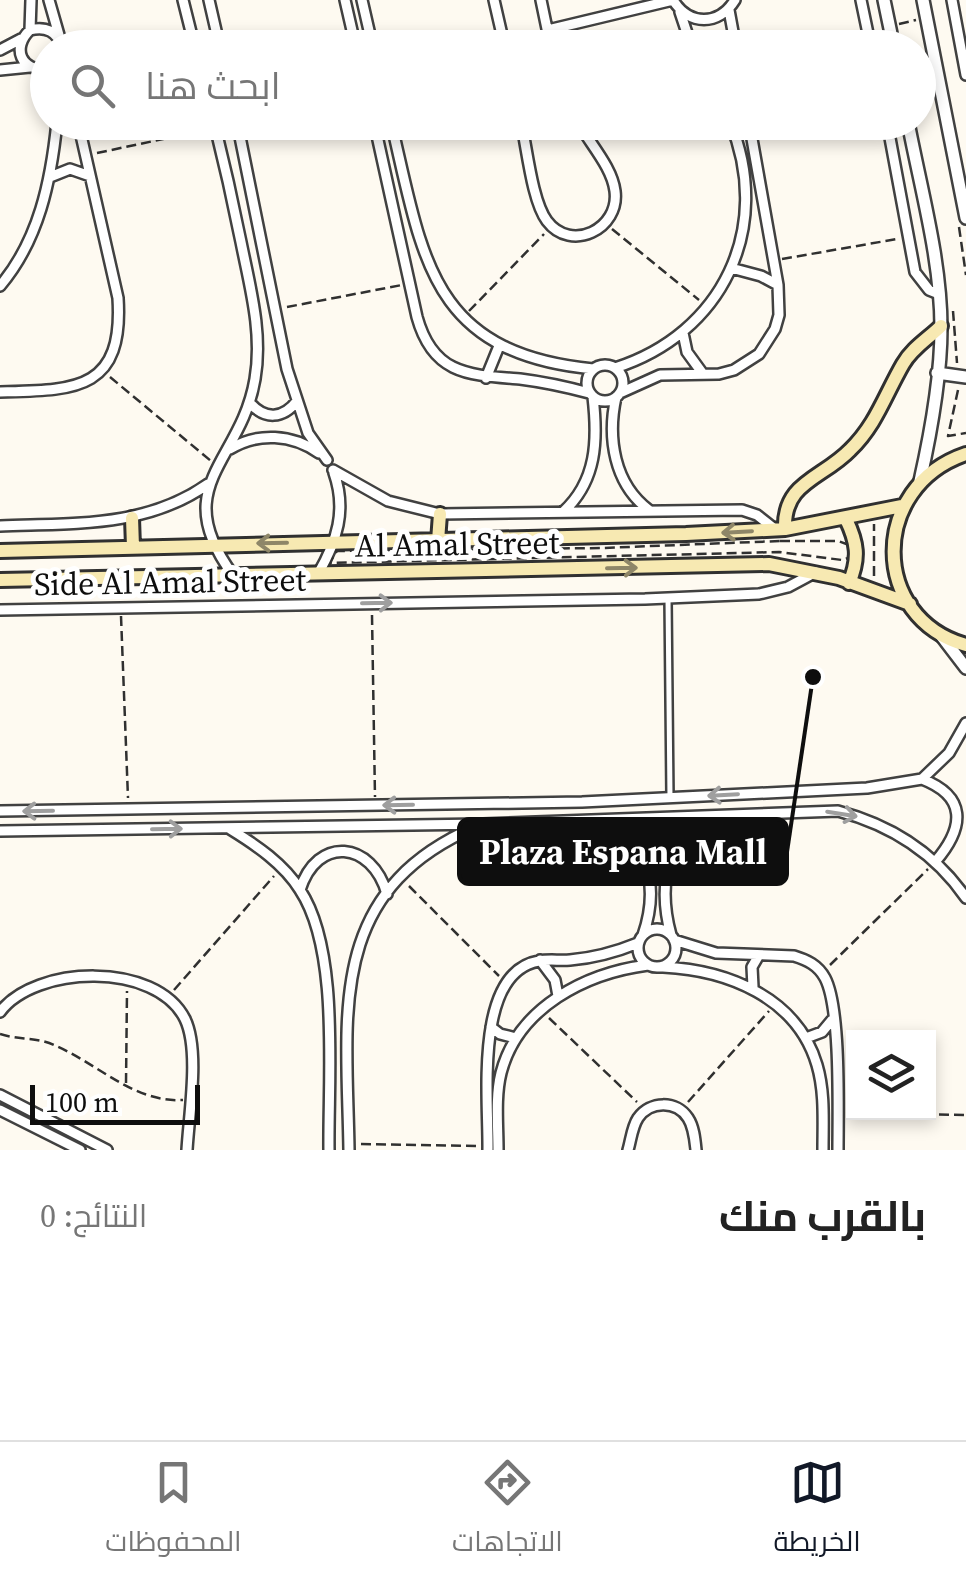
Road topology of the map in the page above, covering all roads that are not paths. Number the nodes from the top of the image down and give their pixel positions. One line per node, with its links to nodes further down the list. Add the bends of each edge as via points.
1 (31, 0): 17 (street)
2 (48, 0): 19 (street)
3 (183, 0): 20 (street)
4 (209, 0): 21 (street)
5 (345, 0): 22 (street)
6 (362, 0): 23 (street)
7 (494, 0): 24 (street)
8 (542, 0): 25 (street)
9 (735, 0): 16 (street)
10 (850, 0): 15 (street)
11 (884, 0): 29 (street)
12 (923, 0): 30 (street)
13 (952, 0): 37 (street)
14 (675, 3): 16 (street, via 704,20); 25 (street); 26 (street)
15 (861, 4): 28 (street)
16 (729, 10): 27 (street)
17 (30, 30): 18 (street); 31 (street)
18 (49, 30)
19 (57, 30)
20 (190, 30)
21 (216, 30)
22 (352, 30)
23 (369, 30)
24 (501, 30)
25 (548, 30)
26 (685, 30)
27 (733, 30)
28 (867, 30)
29 (891, 30)
30 (929, 30)
31 (21, 39): 32 (street); 33 (street, via 20,55)
32 (0, 50)
33 (30, 63)
34 (936, 65): 54 (street)
35 (30, 69): 36 (street)
36 (0, 70)
37 (966, 75)
38 (55, 140): 53 (street)
39 (82, 140): 52 (street)
40 (219, 140): 51 (street)
41 (241, 140): 50 (street)
42 (378, 140): 57 (street)
43 (395, 140): 56 (street)
44 (526, 140): 45 (street, via 540,207 561,232 584,236 606,224 615,206 614,183)
45 (589, 140)
46 (735, 140): 55 (street, via 746,202)
47 (752, 140): 59 (street)
48 (890, 140): 60 (street, via 915,272)
49 (912, 140): 60 (street)
50 (245, 156): 51 (street); 73 (street)
51 (224, 162): 74 (street, via 257,328)
52 (90, 176): 53 (street, via 70,169); 70 (street, via 118,298 114,350 101,369 68,390)
53 (50, 177): 58 (street, via 29,240)
54 (966, 220)
55 (731, 268): 59 (street); 62 (street, via 708,308)
56 (431, 273): 57 (street); 63 (street, via 462,317)
57 (411, 283): 68 (street, via 430,348 455,370)
58 (0, 286)
59 (778, 286): 67 (street, via 775,330 759,354 734,370)
60 (939, 294): 61 (street)
61 (941, 326): 66 (street); 87 (main road, via 904,362 857,442 791,496)
62 (683, 333): 64 (street); 67 (street, via 691,360)
63 (499, 346): 65 (street); 68 (street)
64 (615, 368): 65 (street); 72 (street, via 622,377)
65 (593, 370): 71 (street, via 586,383)
66 (937, 373): 69 (street); 78 (street)
67 (704, 374): 72 (street, via 660,376)
68 (486, 378): 71 (street, via 531,380)
69 (966, 381)
70 (0, 392)
71 (591, 395): 72 (street, via 605,402); 82 (street, via 591,472)
72 (618, 395): 81 (street, via 617,465)
73 (297, 402): 74 (street, via 280,416); 77 (street)
74 (250, 403): 75 (street)
75 (225, 452): 77 (street, via 254,439 285,438 315,450); 79 (street)
76 (966, 454): 78 (main road)
77 (330, 465): 83 (street, via 388,501); 89 (street, via 341,503)
78 (920, 481): 80 (main road)
79 (210, 482): 84 (street, Side Al Amal Street, via 166,508); 90 (street, via 205,517)
80 (902, 506): 85 (main road, Al Amal Street); 99 (main road, via 894,558)
81 (649, 510): 82 (street); 87 (street, via 742,510)
82 (563, 512): 83 (street)
83 (440, 514): 88 (main road)
84 (132, 518): 86 (street, Side Al Amal Street); 91 (main road)
85 (846, 518): 87 (main road, Al Amal Street); 97 (main road, via 857,554)
86 (0, 526)
87 (780, 530): 88 (main road, Al Amal Street, one-way to 88)
88 (438, 541): 89 (main road, Al Amal Street)
89 (334, 542): 90 (main road, Al Amal Street, one-way to 90); 94 (street)
90 (213, 544): 91 (main road, Al Amal Street); 95 (street)
91 (133, 547): 92 (main road, Al Amal Street)
92 (0, 551)
93 (816, 572): 94 (main road, Al Amal Street, one-way to 93, via 769,564); 97 (main road, Al Amal Street); 98 (street, Side Al Amal Street, via 774,592)
94 (318, 574): 95 (main road, Al Amal Street)
95 (234, 575): 96 (main road, Al Amal Street)
96 (0, 580)
97 (850, 583): 99 (main road, Al Amal Street)
98 (668, 598): 100 (street, Side Al Amal Street, one-way to 98); 106 (lane)
99 (910, 604): 101 (main road)
100 (0, 610)
101 (926, 621): 102 (main road); 103 (street)
102 (966, 645)
103 (966, 668)
104 (966, 722): 105 (street, via 949,753)
105 (922, 780): 106 (street, one-way to 106); 115 (street, via 949,789 965,812 958,840)
106 (670, 798): 107 (street, one-way to 107)
107 (104, 810): 108 (street, one-way to 108); 113 (street)
108 (0, 812)
109 (690, 817): 110 (street); 115 (street, one-way to 115, via 838,810 890,830); 119 (street, via 667,865 664,900)
110 (620, 819): 111 (street); 120 (street, via 639,844 649,874 651,904)
111 (483, 824): 112 (street); 117 (street, via 448,841)
112 (228, 828): 113 (street, one-way to 112); 116 (street)
113 (104, 829): 114 (street)
114 (0, 831)
115 (935, 862): 118 (street)
116 (300, 890): 117 (street, via 321,859 345,852 369,860); 139 (street, via 318,930 326,974)
117 (387, 894): 134 (street, via 367,925 350,978)
118 (966, 898)
119 (673, 938): 120 (street, via 660,929); 121 (street, via 716,953); 124 (street, via 673,959)
120 (640, 939): 122 (street, via 597,956); 123 (street, via 639,956)
121 (759, 956): 125 (street); 128 (street, via 805,959 822,973)
122 (540, 960): 126 (street); 129 (street, via 505,982)
123 (648, 965): 124 (street); 126 (street, via 601,975)
124 (663, 966): 125 (street)
125 (753, 987): 131 (street)
126 (558, 996): 130 (street)
127 (0, 1012): 138 (street, via 26,988 52,981 127,980 168,997 189,1028)
128 (833, 1019): 131 (street); 143 (street)
129 (491, 1027): 130 (street); 135 (street)
130 (516, 1038): 135 (street, via 499,1086)
131 (806, 1038): 142 (street, via 823,1096)
132 (0, 1095): 137 (street)
133 (0, 1110): 136 (street)
134 (349, 1147)
135 (491, 1149)
136 (79, 1150)
137 (107, 1150)
138 (187, 1150)
139 (329, 1150)
140 (628, 1150): 141 (street, via 646,1110 666,1105 691,1123)
141 (696, 1150)
142 (824, 1150)
143 (838, 1150)

